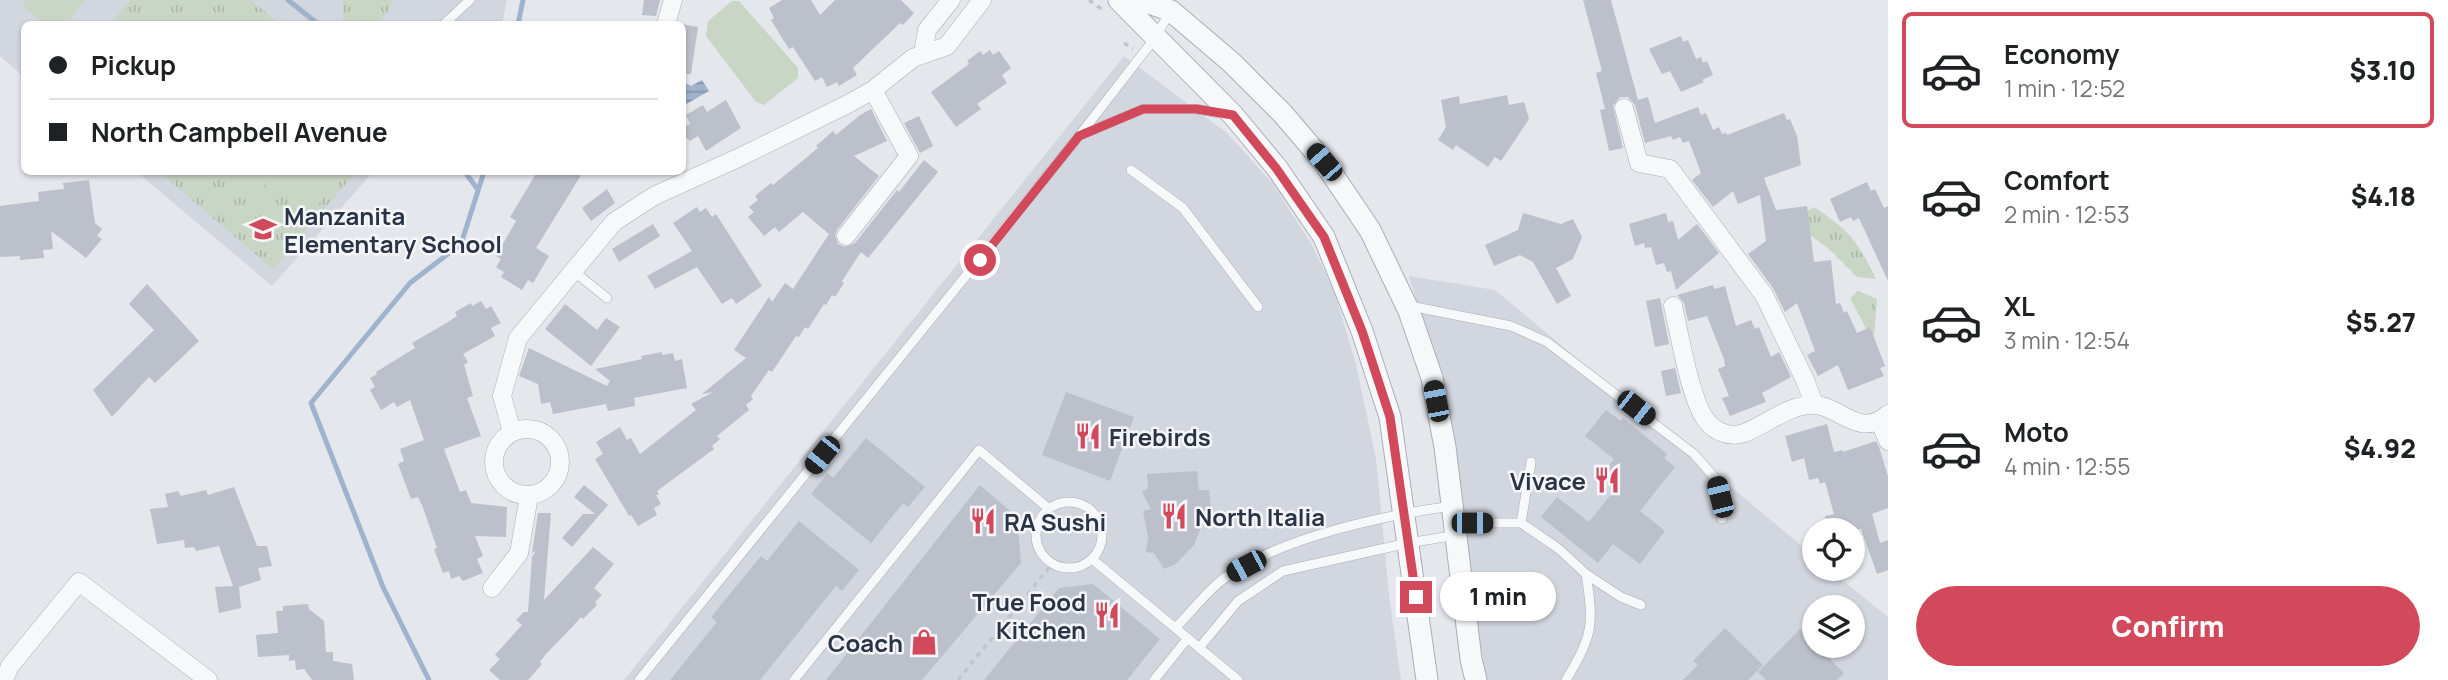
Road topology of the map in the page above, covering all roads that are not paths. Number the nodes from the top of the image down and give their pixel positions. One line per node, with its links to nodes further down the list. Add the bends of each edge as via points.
1 (470, 0): 8 (lane)
2 (673, 0): 9 (street)
3 (951, 0): 11 (street, via 927,30)
4 (982, 0): 11 (street, via 947,46)
5 (1119, 0): 10 (street)
6 (1141, 0): 7 (street)
7 (1171, 11): 10 (lane); 22 (street, via 1231,62 1324,162 1368,226)
8 (447, 21)
9 (667, 21)
10 (1155, 38): 14 (street); 15 (lane)
11 (923, 54): 12 (street)
12 (873, 90): 17 (street, via 738,158); 19 (street, via 909,156)
13 (1624, 108): 25 (street, via 1639,163 1670,169 1764,295)
14 (1233, 115): 15 (lane, via 1196,109 1143,109); 32 (street, via 1324,237 1390,417)
15 (1079, 136): 46 (lane)
16 (1131, 170): 24 (lane, via 1183,208)
17 (686, 174)
18 (669, 179): 20 (street, via 653,196 614,222)
19 (846, 236)
20 (572, 270): 21 (lane); 27 (street, via 518,338 502,396)
21 (607, 298)
22 (1406, 305): 33 (lane, via 1511,326 1547,342 1695,454 1715,478); 34 (street, via 1432,377)
23 (1673, 306): 25 (street, via 1695,396 1705,420 1721,434 1741,434)
24 (1258, 307)
25 (1814, 404): 26 (street, via 1866,423)
26 (1884, 418): 28 (street)
27 (512, 432): 30 (street, via 496,448 494,471 507,490); 30 (street, via 534,429 558,450 559,472 554,481)
28 (1888, 441)
29 (1531, 462): 35 (lane)
30 (529, 496): 39 (street, via 519,553)
31 (1048, 508): 37 (lane, via 1070,501 1081,503 1098,517 1102,539); 37 (lane, via 1036,526 1043,557 1073,568); 47 (lane, via 979,450)
32 (1403, 513): 34 (lane); 36 (street); 41 (lane, via 1282,547 1228,575)
33 (1722, 519)
34 (1455, 521): 35 (lane); 36 (lane); 51 (street)
35 (1521, 523): 38 (lane)
36 (1408, 542): 43 (lane, via 1283,571 1238,601); 50 (street)
37 (1092, 559): 41 (lane)
38 (1586, 574): 40 (lane); 52 (lane, via 1592,614 1588,638)
39 (492, 588)
40 (1641, 606)
41 (1176, 627): 42 (lane)
42 (1188, 638): 43 (lane); 48 (lane)
43 (1199, 648): 49 (lane)
44 (4, 680): 45 (street, via 10,666 79,582)
45 (208, 680)
46 (639, 680)
47 (794, 680)
48 (1154, 680)
49 (1238, 680)
50 (1427, 680)
51 (1476, 680)
52 (1566, 680)

